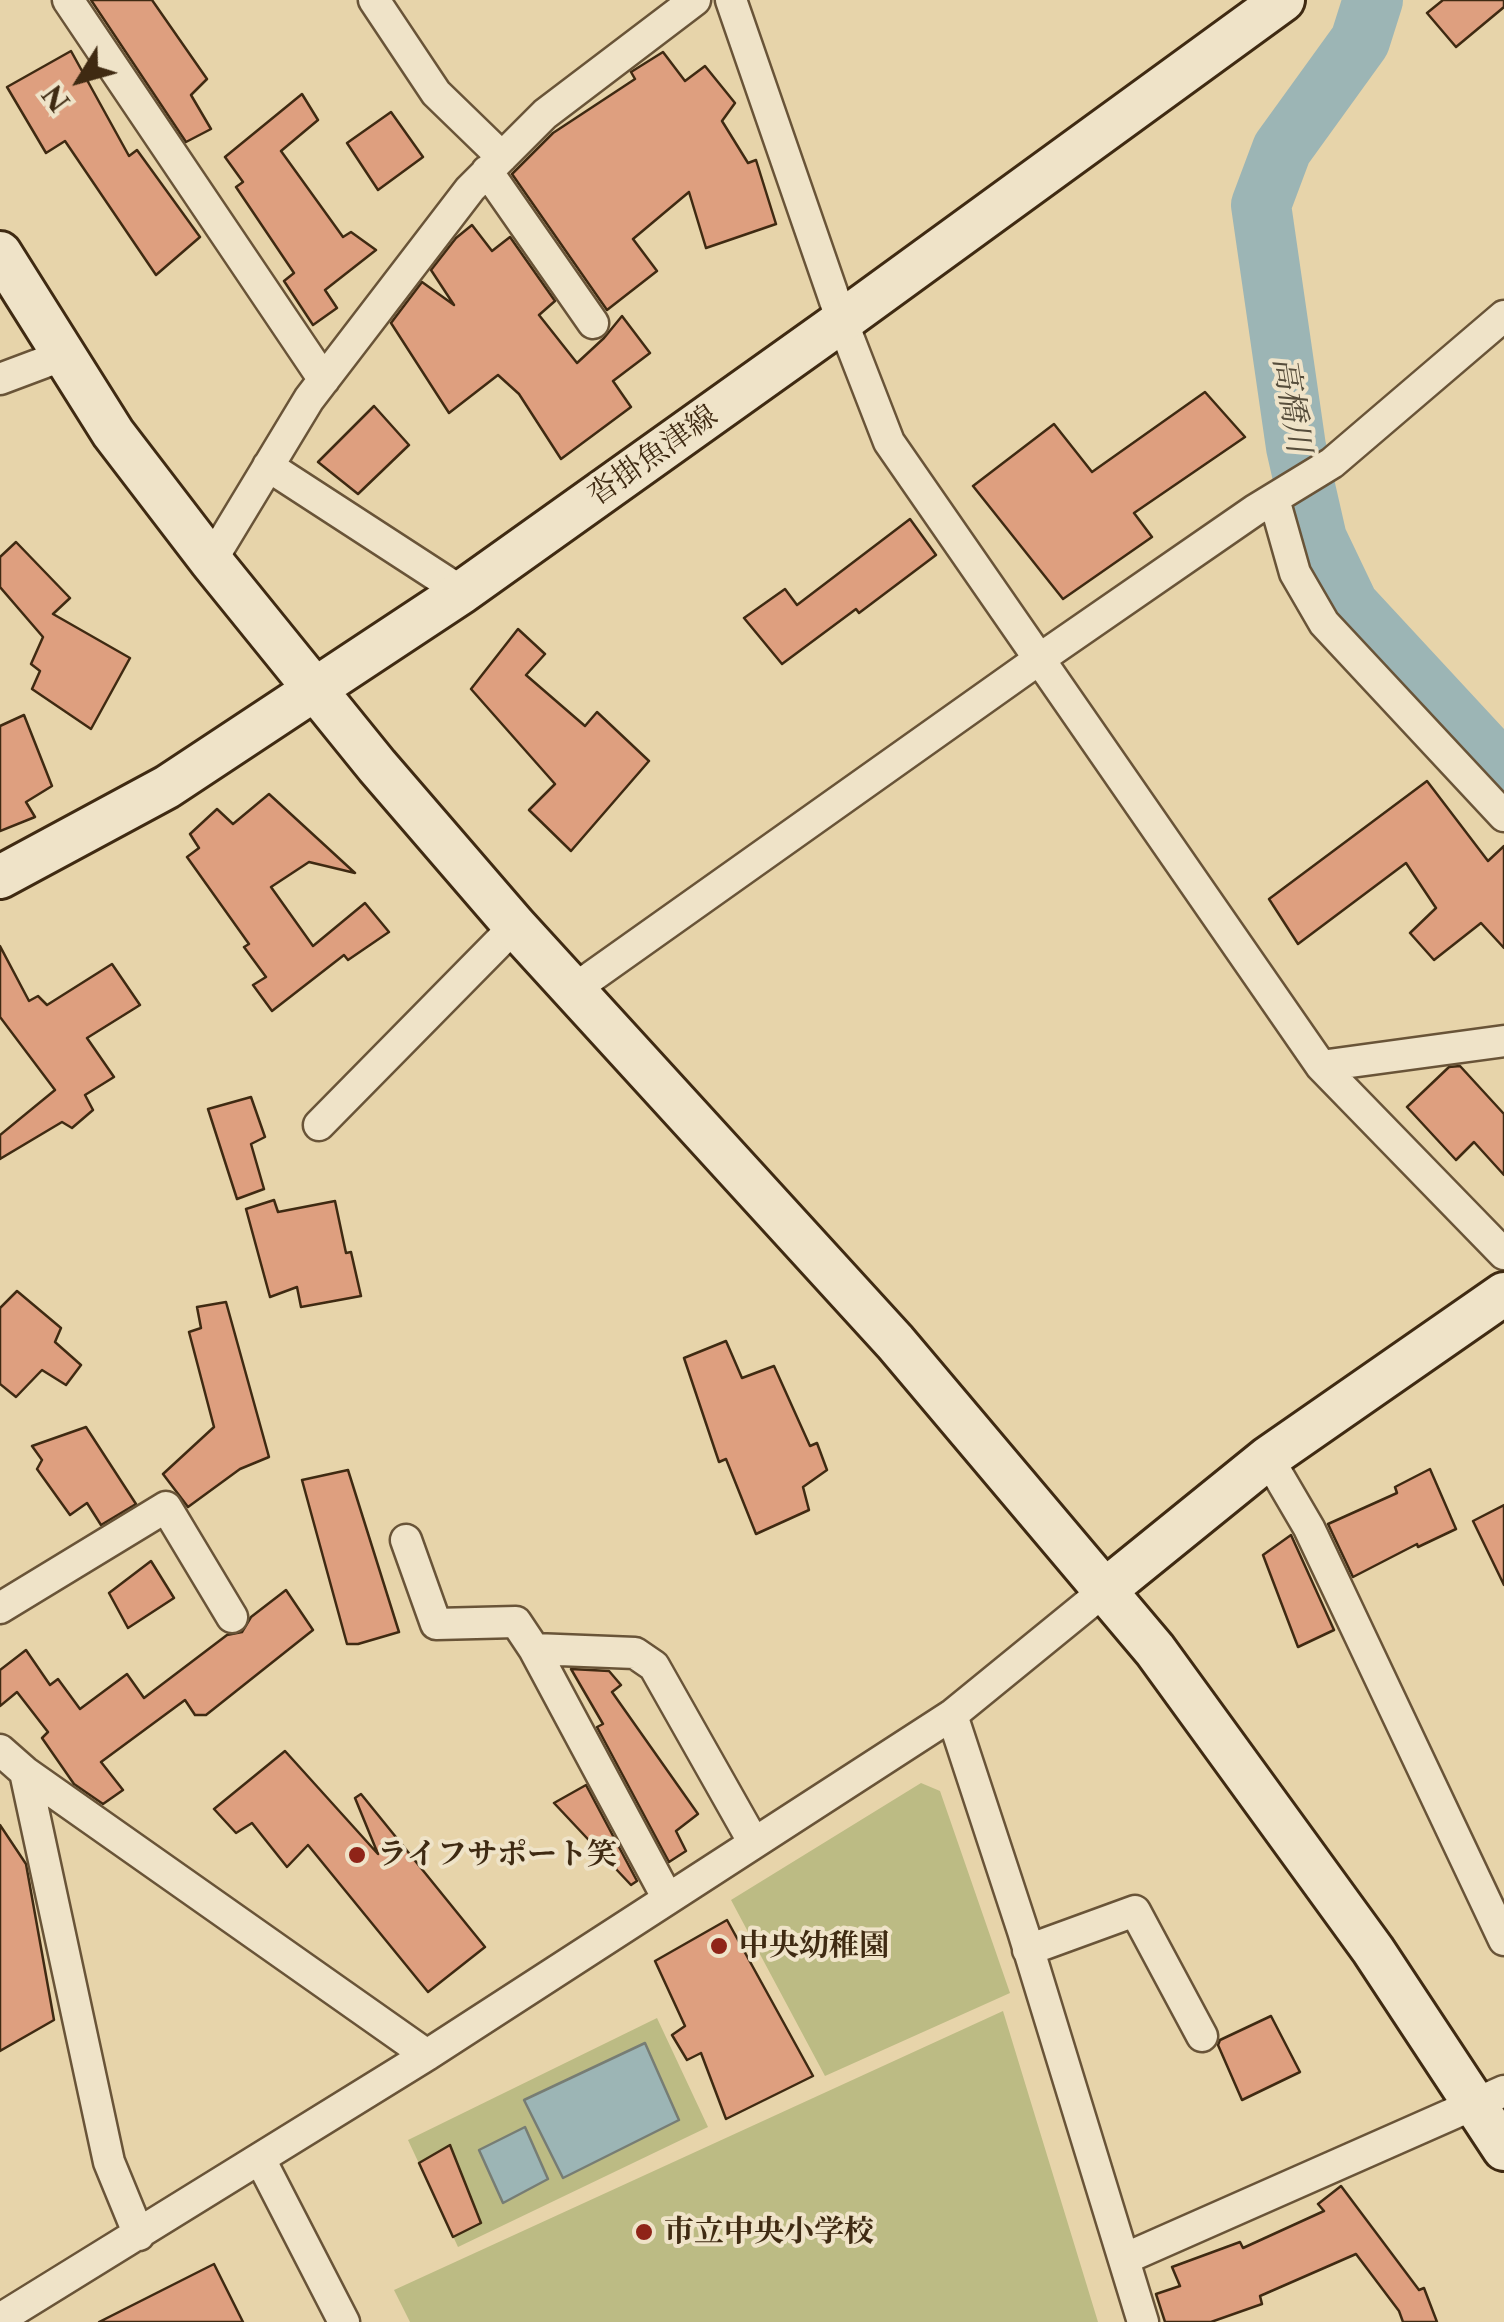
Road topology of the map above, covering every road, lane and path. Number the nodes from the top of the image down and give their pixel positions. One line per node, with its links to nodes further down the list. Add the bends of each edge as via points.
1 (68, 0): 13 (street)
2 (374, 0): 6 (street)
3 (696, 0): 6 (street, via 545,114)
4 (732, 0): 8 (street)
5 (1283, 0): 8 (street, 沓掛魚津線)
6 (494, 164): 9 (street); 13 (street)
7 (0, 253): 11 (street)
8 (842, 321): 17 (street, 沓掛魚津線); 18 (street, via 889,442)
9 (593, 323)
10 (1499, 331): 15 (street, via 1332,463)
11 (64, 355): 12 (street); 16 (street, via 113,433)
12 (0, 379)
13 (324, 380): 14 (street)
14 (268, 466): 16 (street); 17 (street)
15 (1274, 499): 18 (street); 20 (street, via 1295,573 1324,624)
16 (211, 561): 19 (street)
17 (462, 592): 19 (street, 沓掛魚津線)
18 (1038, 660): 23 (street); 25 (street)
19 (315, 690): 21 (street, 沓掛魚津線, via 167,787); 22 (street)
20 (1504, 816)
21 (0, 877)
22 (515, 926): 23 (street); 26 (street)
23 (574, 990): 31 (street, via 895,1342)
24 (1504, 1041): 25 (street)
25 (1320, 1066): 27 (street)
26 (319, 1125)
27 (1504, 1254)
28 (1504, 1294): 29 (street)
29 (1268, 1458): 31 (street); 40 (street, via 1309,1528)
30 (406, 1540): 34 (street, via 436,1624 516,1622)
31 (1104, 1591): 35 (street); 44 (street)
32 (0, 1608): 33 (street, via 166,1507)
33 (232, 1616)
34 (534, 1650): 38 (street, via 636,1653 654,1666); 39 (street)
35 (952, 1715): 38 (street); 41 (street)
36 (0, 1750): 37 (street)
37 (25, 1772): 43 (street); 47 (street, via 108,2162)
38 (754, 1843): 39 (street)
39 (668, 1899): 43 (street)
40 (1504, 1940)
41 (1028, 1950): 42 (street, via 1135,1911); 48 (street)
42 (1202, 2036)
43 (428, 2054): 46 (street)
44 (1490, 2097): 45 (street); 48 (street)
45 (1504, 2149)
46 (260, 2159): 47 (street); 50 (street)
47 (139, 2235): 49 (street)
48 (1124, 2258): 51 (street)
49 (0, 2319)
50 (344, 2322)
51 (1142, 2322)

